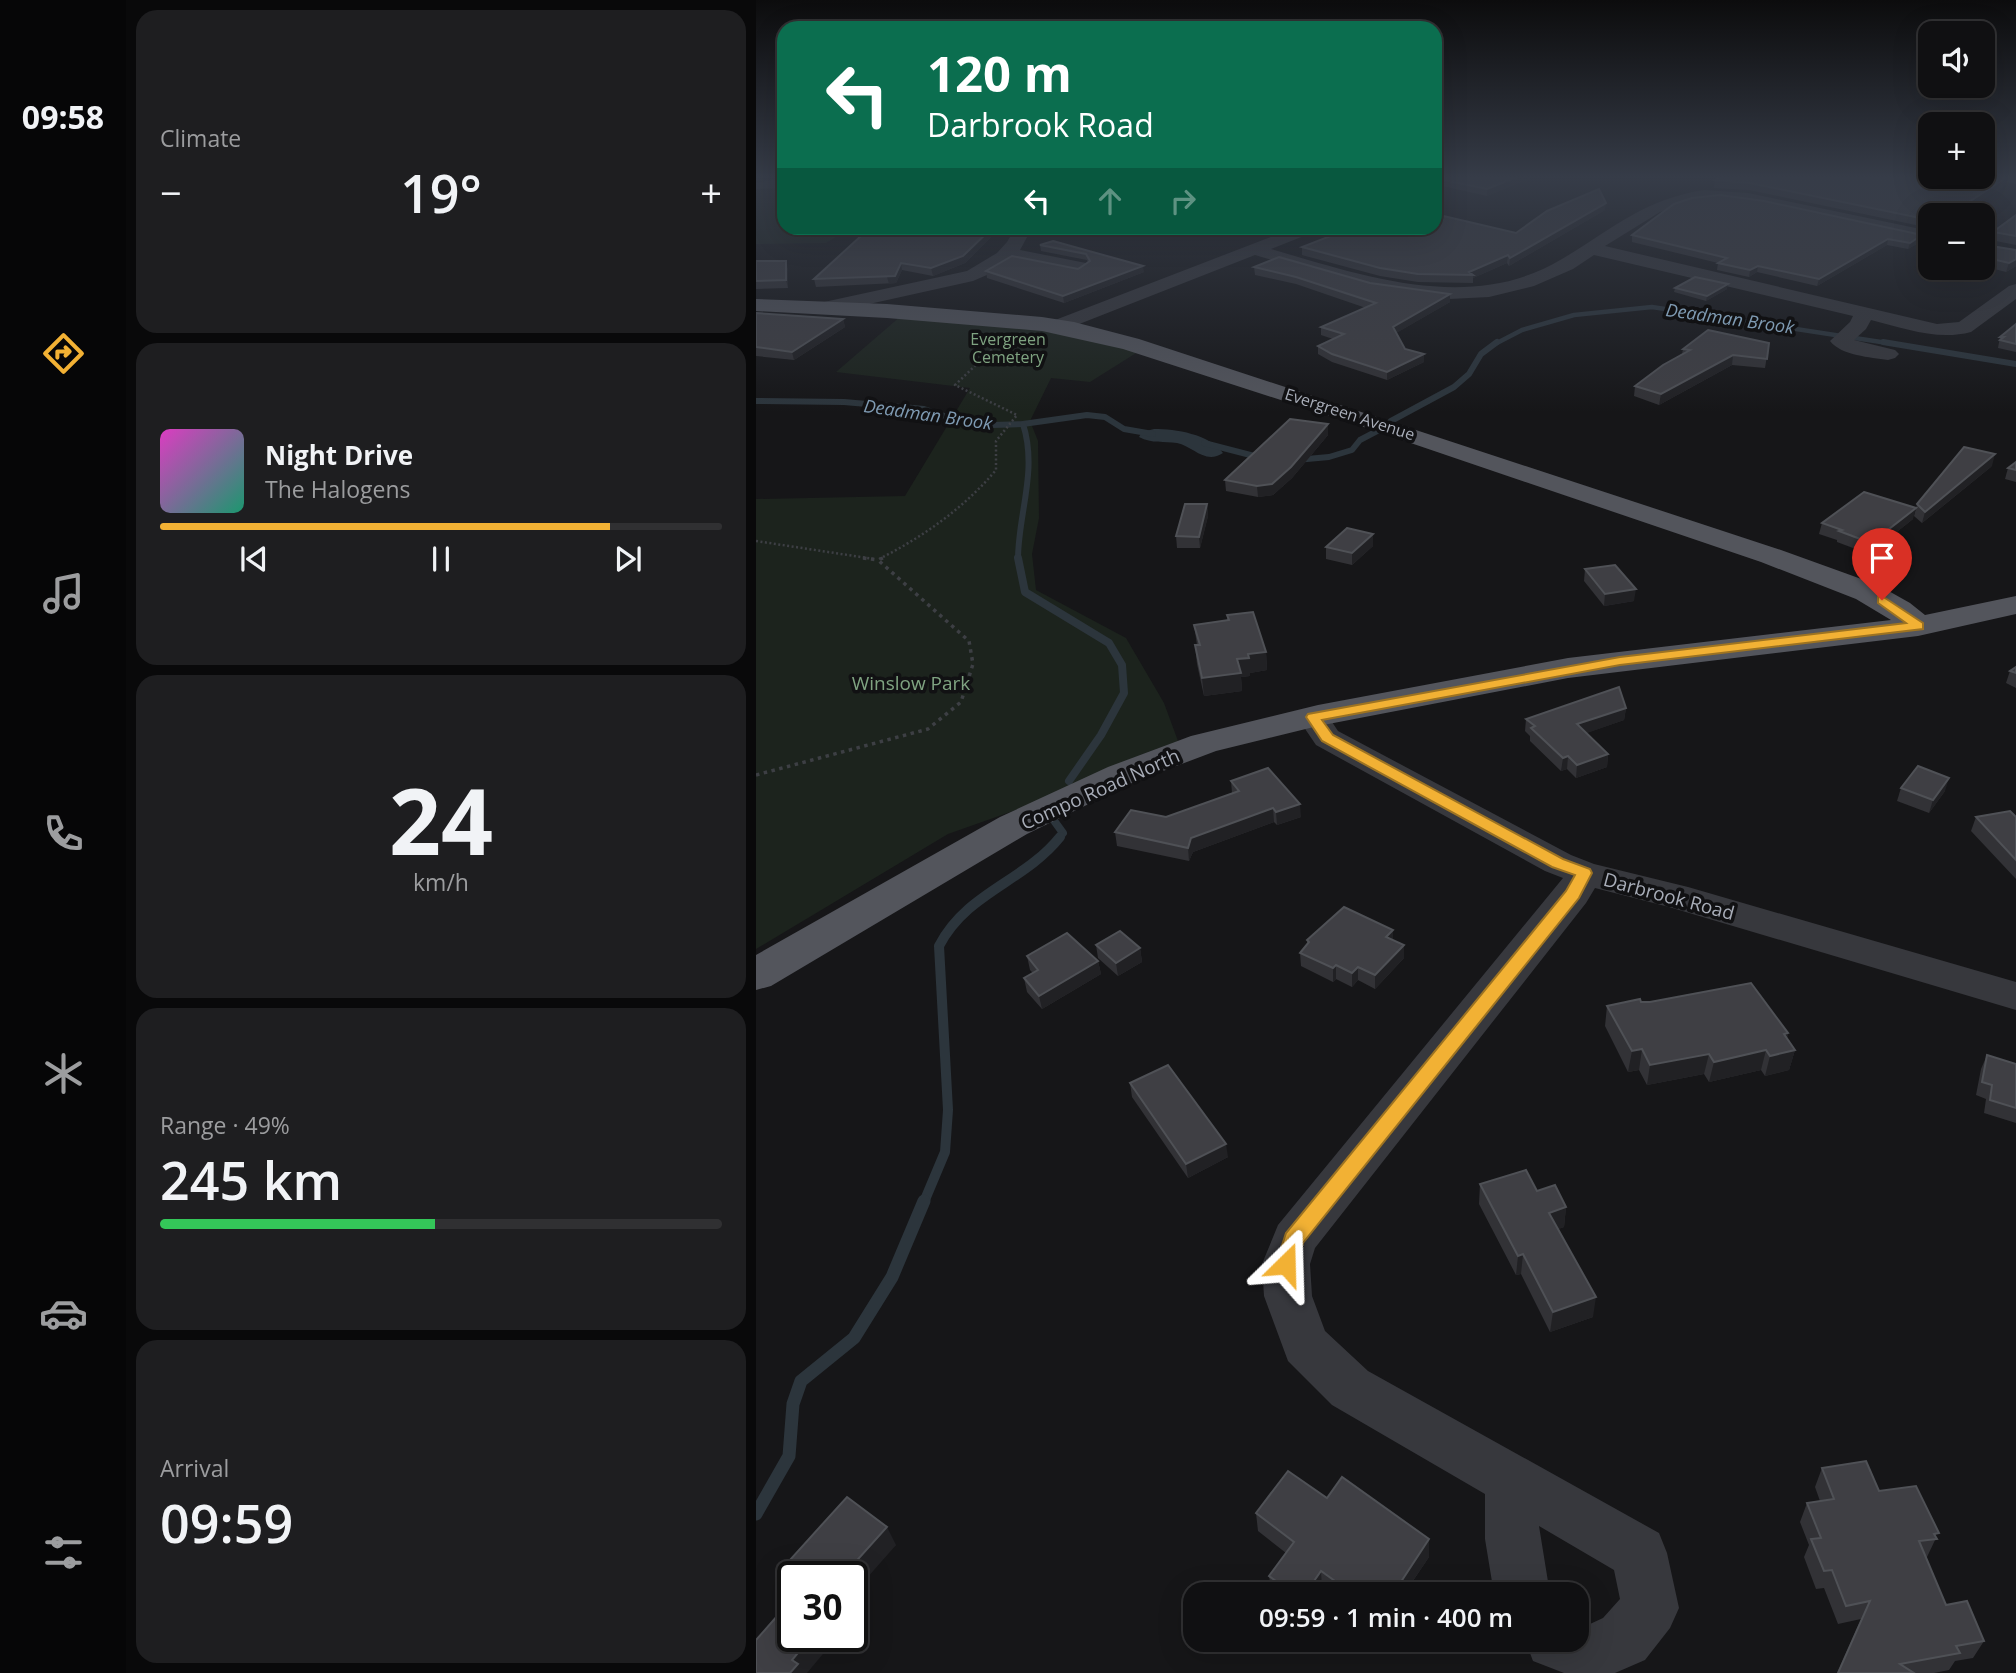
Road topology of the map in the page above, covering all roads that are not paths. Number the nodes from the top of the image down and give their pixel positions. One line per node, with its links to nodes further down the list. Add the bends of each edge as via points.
1 (1007, 255): 10 (street, via 987,269 958,279)
2 (1020, 255): 7 (street)
3 (1238, 255): 12 (street)
4 (1275, 255): 5 (street, via 1395,289 1464,295 1518,286)
5 (1579, 255)
6 (1619, 255): 11 (street)
7 (1079, 267)
8 (2016, 290): 11 (street, via 1955,330)
9 (756, 306): 10 (main road, Evergreen Avenue)
10 (824, 308): 12 (main road, Evergreen Avenue)
11 (1864, 313): 13 (street, via 1840,341)
12 (1057, 326): 15 (main road, Evergreen Avenue, via 1170,355 1738,545 1867,592)
13 (1888, 354)
14 (2016, 605): 15 (main road, Compo Road North)
15 (1918, 626): 16 (main road, Compo Road North, via 1620,661)
16 (1313, 717): 17 (street, Darbrook Road, via 1327,738); 18 (main road, Compo Road North, via 1201,745 1082,793 951,861)
17 (1584, 873): 19 (street, Darbrook Road); 20 (street, via 1573,894 1294,1239 1286,1264 1288,1296 1306,1345 1349,1388)
18 (756, 975)
19 (2016, 996)
20 (1513, 1482): 21 (street, via 1510,1506); 22 (street, via 1639,1553 1650,1608 1625,1639 1591,1654)
21 (1519, 1582)
22 (1586, 1652)

